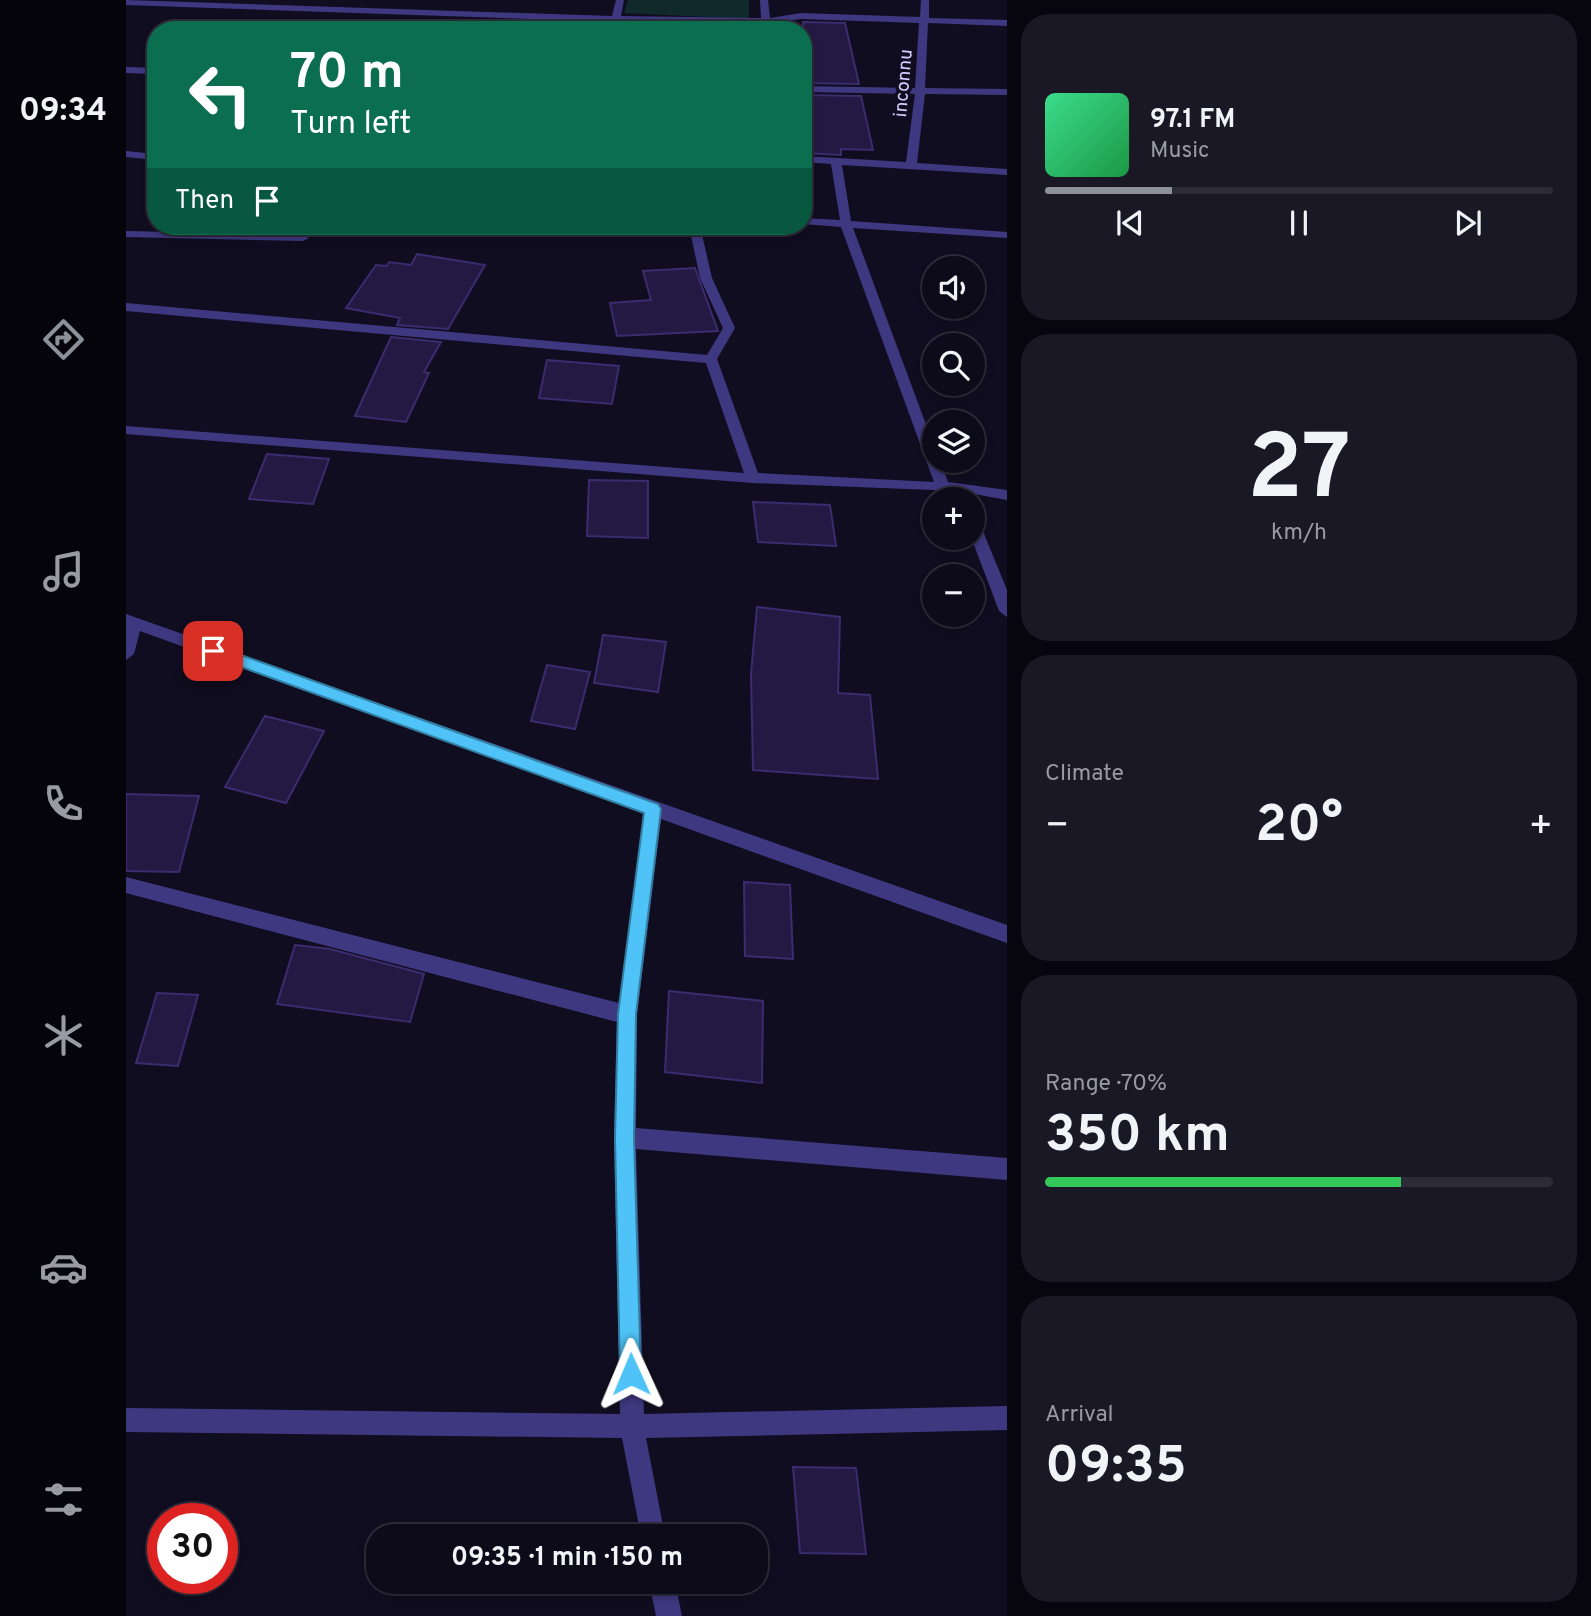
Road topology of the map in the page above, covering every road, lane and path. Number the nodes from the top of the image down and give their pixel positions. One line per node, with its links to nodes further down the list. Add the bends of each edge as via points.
1 (620, 0): 5 (street)
2 (764, 0): 7 (street)
3 (925, 0): 9 (street, inconnu)
4 (126, 2): 5 (street)
5 (616, 19): 6 (street)
6 (665, 21)
7 (764, 21)
8 (780, 21): 9 (street, via 801,16)
9 (924, 21): 10 (street); 14 (street, inconnu)
10 (1006, 23)
11 (126, 70): 12 (street)
12 (147, 71)
13 (812, 89): 14 (street)
14 (920, 92): 15 (street); 20 (street, inconnu)
15 (1006, 92)
16 (126, 154): 17 (street)
17 (147, 156)
18 (812, 160): 19 (street)
19 (836, 162): 20 (street); 23 (street)
20 (911, 168): 21 (street)
21 (1006, 172)
22 (812, 222): 23 (street)
23 (846, 225): 28 (street); 34 (street)
24 (126, 234): 25 (street)
25 (147, 234)
26 (170, 235): 29 (street)
27 (697, 235): 31 (street, via 706,278 729,328)
28 (1006, 235)
29 (303, 238)
30 (126, 307): 31 (street)
31 (711, 359): 33 (street)
32 (126, 430): 33 (street)
33 (753, 478): 35 (street)
34 (954, 487)
35 (922, 488)
36 (985, 493): 37 (street)
37 (1006, 495)
38 (983, 550): 39 (street)
39 (1006, 611)
40 (130, 622): 41 (street); 42 (street)
41 (126, 654)
42 (653, 809): 44 (street); 45 (street)
43 (126, 885): 45 (street)
44 (1006, 934)
45 (627, 1014): 46 (street)
46 (625, 1138): 47 (street); 50 (street)
47 (1006, 1169)
48 (1006, 1418): 50 (street)
49 (126, 1420): 50 (street)
50 (632, 1426): 51 (street)
51 (651, 1524)
52 (664, 1594): 53 (street)
53 (669, 1616)

